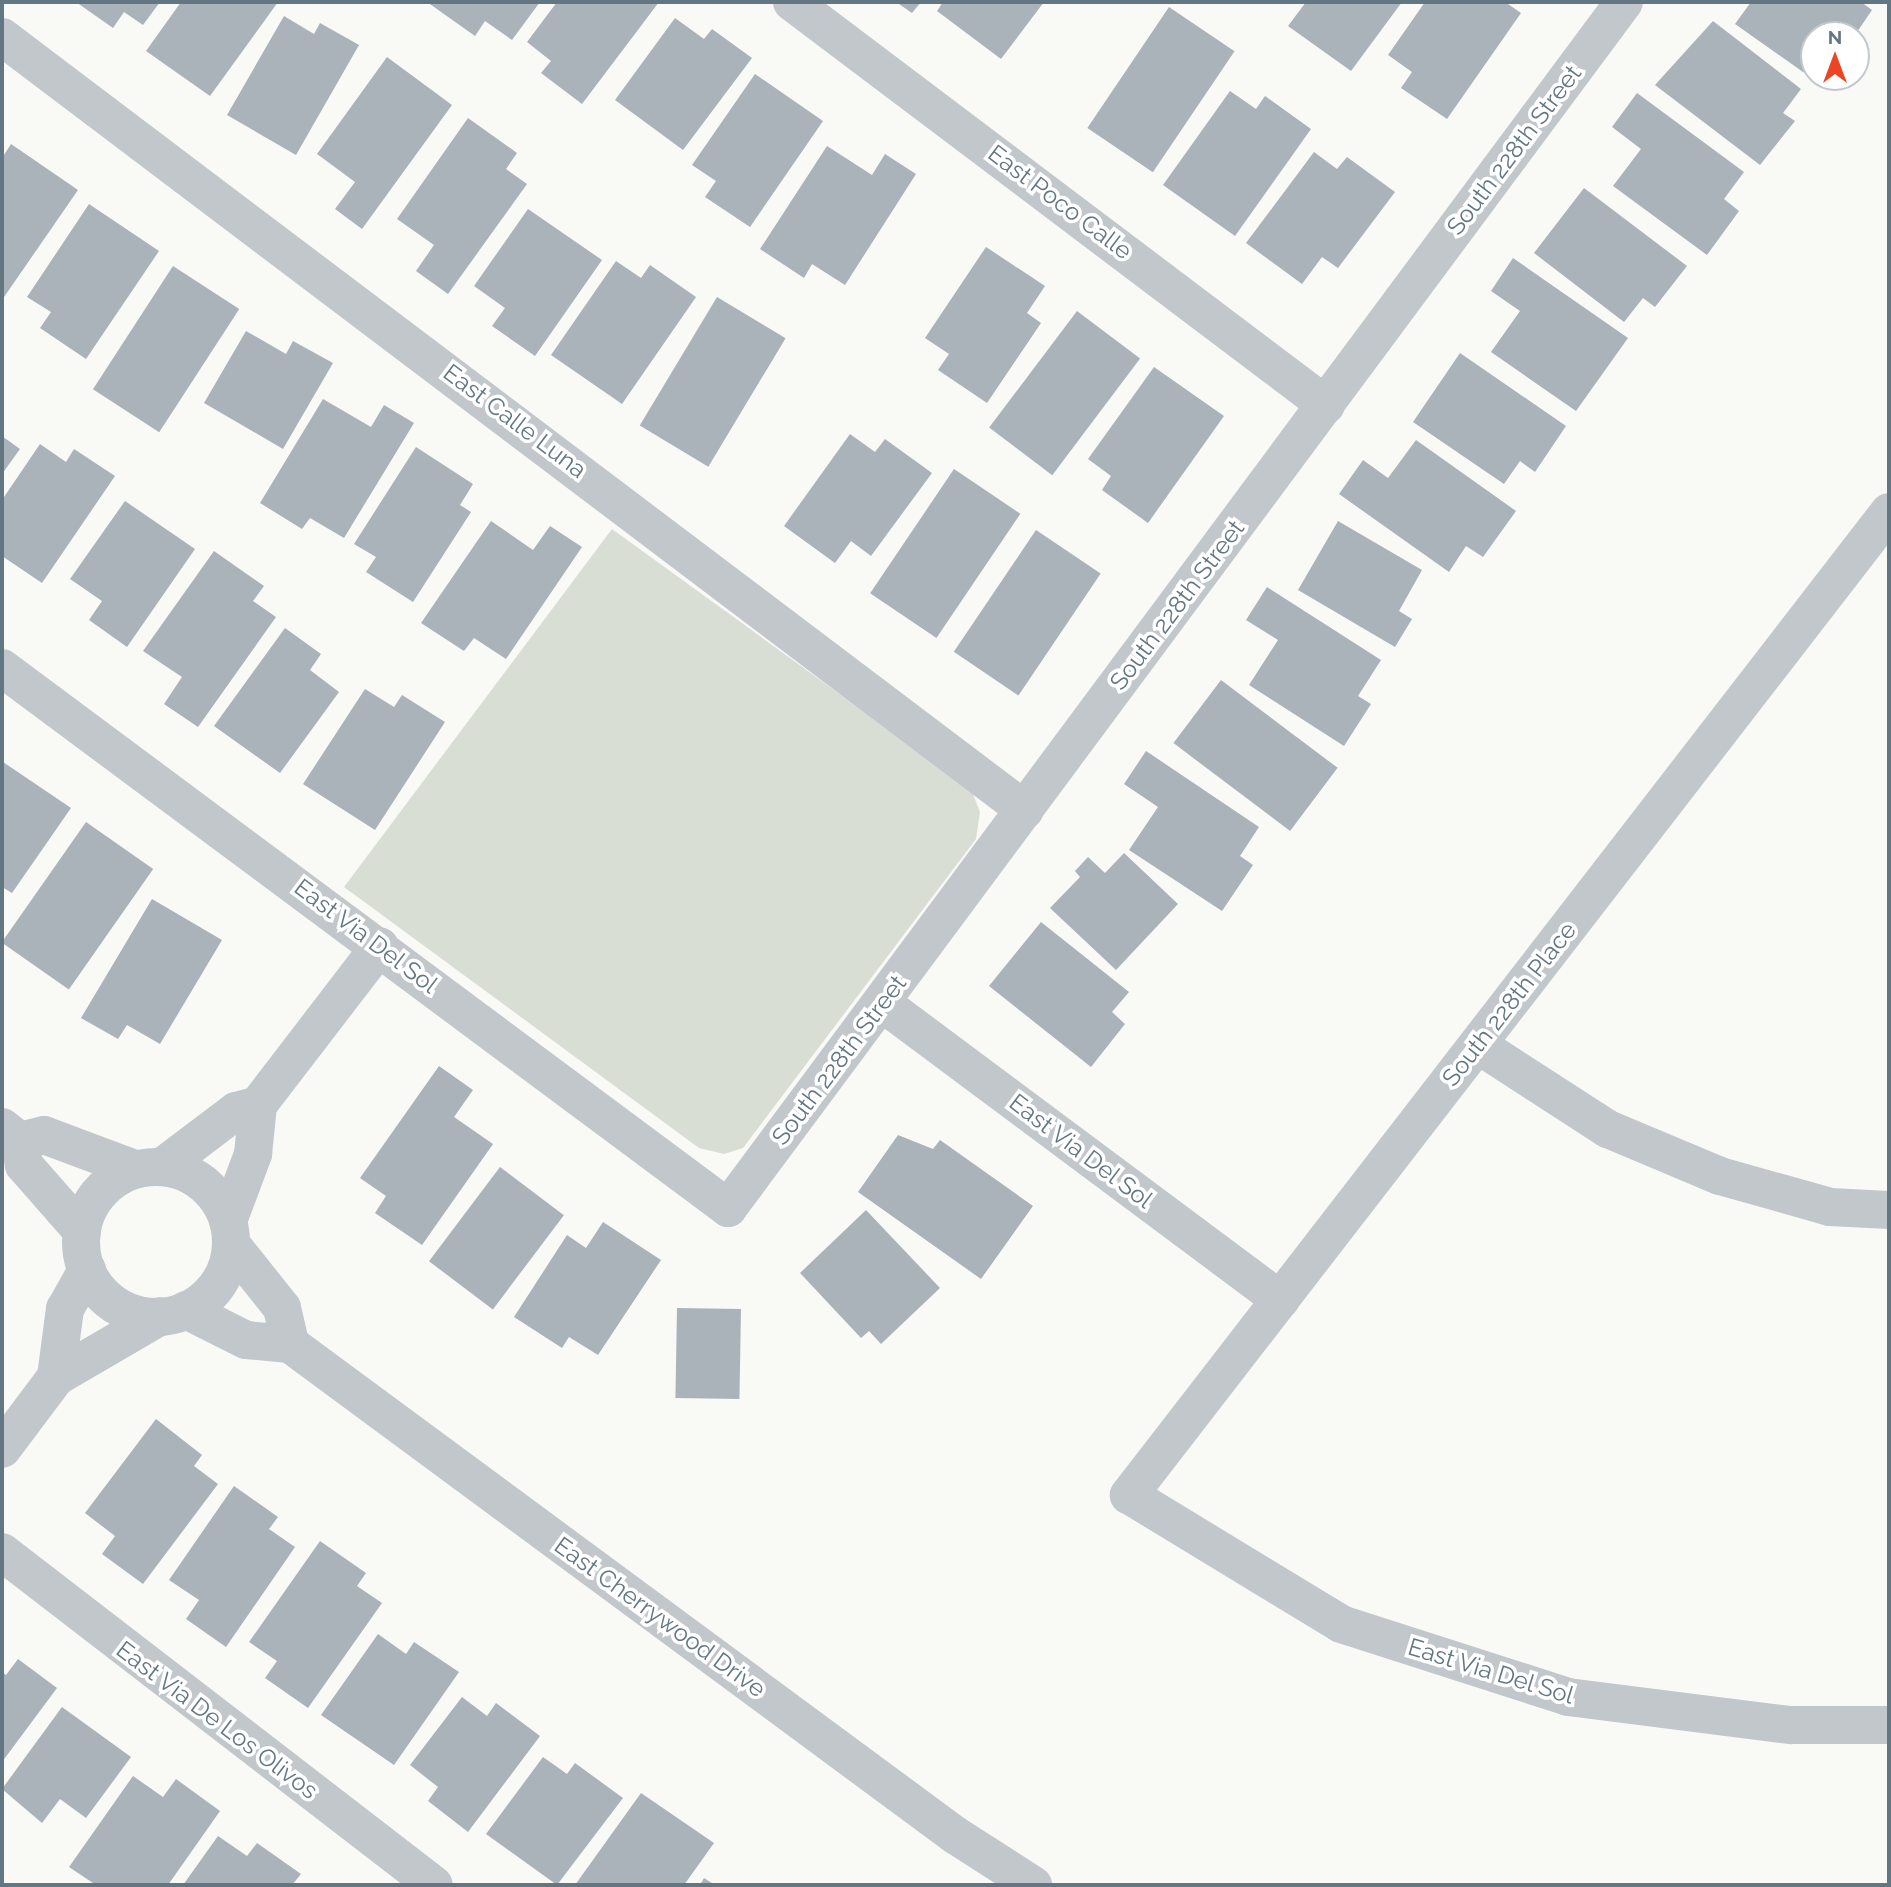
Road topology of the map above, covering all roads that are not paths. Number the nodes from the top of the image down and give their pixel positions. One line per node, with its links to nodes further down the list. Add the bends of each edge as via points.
1 (792, 2): 4 (street, East Poco Calle)
2 (1623, 2): 4 (street, South 228th Street)
3 (2, 37): 8 (street, East Calle Luna)
4 (1326, 405): 8 (street, South 228th Street)
5 (1889, 512): 6 (street, South 228th Place)
6 (1876, 553): 11 (street, South 228th Place)
7 (2, 668): 9 (street, East Via Del Sol)
8 (1025, 810): 10 (street, South 228th Street)
9 (380, 946): 12 (street); 15 (street, East Via Del Sol)
10 (882, 1003): 15 (street, South 228th Street); 20 (street, East Via Del Sol)
11 (1478, 1045): 16 (street, via 1608,1129 1720,1176 1830,1207); 20 (street, South 228th Place)
12 (258, 1105): 14 (street, via 236,1111); 18 (street, via 253,1154)
13 (11, 1134): 14 (street, via 44,1135); 17 (street, via 24,1165)
14 (149, 1168): 17 (street, via 99,1193); 18 (street, via 204,1184)
15 (728, 1208)
16 (1889, 1210)
17 (82, 1231): 19 (street)
18 (230, 1232): 21 (street, via 219,1283); 22 (street, via 282,1308)
19 (87, 1270): 21 (street, via 108,1300); 23 (street, via 65,1308)
20 (1280, 1300): 25 (street, South 228th Place)
21 (174, 1313): 22 (street, via 246,1340); 23 (street)
22 (290, 1344): 29 (street, East Cherrywood Drive, via 955,1835)
23 (56, 1377): 24 (street)
24 (2, 1449)
25 (1129, 1495): 27 (street, East Via Del Sol, via 1341,1624 1569,1697 1791,1725)
26 (2, 1552): 28 (street, East Via De Los Olivos)
27 (1889, 1725)
28 (434, 1885)
29 (1032, 1885)

